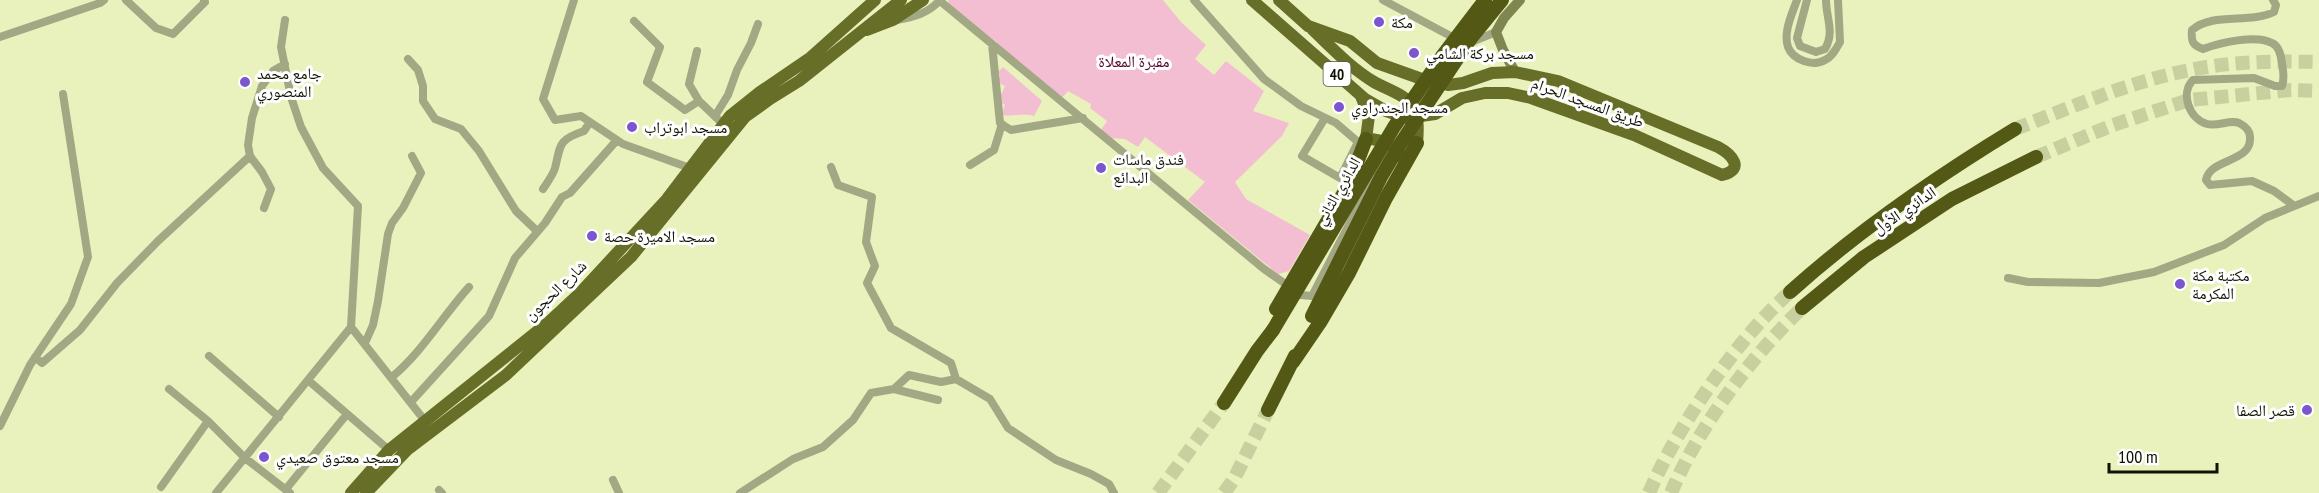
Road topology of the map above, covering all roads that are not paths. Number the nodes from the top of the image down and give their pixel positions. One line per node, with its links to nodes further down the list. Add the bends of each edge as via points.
1 (104, 0): 29 (street)
2 (126, 0): 3 (street, via 156,28 173,34)
3 (205, 0)
4 (574, 0): 44 (street, via 543,99 555,120 581,116)
5 (875, 0): 27 (main road)
6 (881, 0): 27 (main road)
7 (901, 0): 27 (main road)
8 (923, 0): 23 (main road)
9 (1194, 0): 42 (street, via 1264,79)
10 (1252, 0): 37 (main road, طريق المسجد الحرام / 40)
11 (1279, 0): 26 (main road, طريق المسجد الحرام)
12 (1383, 0): 28 (street, via 1462,43 1472,44)
13 (1485, 0): 69 (highway, الدائري الثاني, bridge, via 1394,127)
14 (1502, 0): 67 (highway, الدائري الثاني, bridge, via 1471,38 1381,177)
15 (1520, 0): 28 (street)
16 (1797, 0): 19 (street, via 1787,31 1788,46 1794,55 1814,64 1826,60 1840,42)
17 (1807, 0): 18 (street, via 1797,38 1800,46 1816,52 1825,49 1831,33)
18 (1826, 0)
19 (1838, 0)
20 (2273, 0): 60 (street, via 2274,12 2264,17 2201,23 2192,30 2191,40 2203,50 2222,42 2273,43 2281,54 2282,86 2254,78 2193,80 2186,94 2189,107 2205,124 2237,122 2250,135 2244,153 2211,170 2206,180 2210,185 2252,181 2274,190)
21 (940, 1): 23 (street, via 916,17); 30 (street)
22 (285, 20): 33 (street, via 281,46)
23 (893, 20): 27 (main road)
24 (634, 21): 38 (street, via 660,47 647,82 686,110)
25 (758, 24): 43 (street)
26 (1308, 26): 34 (main road, طريق المسجد الحرام, via 1350,41 1377,63 1448,85); 35 (main road)
27 (851, 31): 43 (main road, شارع الحجون); 92 (main road, شارع الحجون, via 799,81 745,117 631,257 506,375 407,450)
28 (1496, 32): 34 (street)
29 (0, 37)
30 (992, 44): 41 (street); 45 (street)
31 (697, 51): 38 (street, via 689,84)
32 (408, 59): 62 (street, via 418,70 423,101 435,119 461,129 480,151 516,211)
33 (285, 64): 51 (street, via 273,71 262,86 252,118); 68 (street, via 291,97 323,168 358,206)
34 (1515, 72): 39 (main road, طريق المسجد الحرام, via 1558,81 1718,147 1731,154 1733,168 1722,175 1634,135 1508,93 1462,98)
35 (1374, 82): 37 (main road, via 1375,93); 40 (main road, via 1405,98)
36 (63, 94): 72 (street, via 88,257 71,303)
37 (1361, 95): 40 (main road, طريق المسجد الحرام / 40, via 1386,111); 48 (main road, via 1369,116)
38 (699, 101): 43 (street)
39 (1435, 114): 40 (main road, طريق المسجد الحرام / 40); 49 (main road)
40 (1416, 117): 49 (main road)
41 (1083, 118): 45 (street, via 1011,130); 50 (street, via 1264,269 1301,295 1312,296)
42 (1325, 118): 48 (street); 48 (street, via 1302,156 1340,178)
43 (719, 120): 57 (main road, شارع الحجون)
44 (590, 122): 47 (street); 58 (street, via 585,131 567,136 557,151 555,170)
45 (1002, 124): 54 (street, via 994,150)
46 (2015, 129): 65 (highway, الدائري الأول, via 1881,218 1827,258)
47 (617, 140): 57 (street); 62 (street, via 562,197)
48 (1362, 140): 50 (main road, via 1379,139); 69 (highway, bridge, via 1349,184)
49 (1417, 143): 56 (highway)
50 (1390, 144): 56 (main road, via 1400,153)
51 (249, 156): 61 (street, via 271,189); 72 (street, via 158,241 80,330 42,363)
52 (412, 156): 70 (street, via 420,173 388,234 373,325)
53 (2036, 157): 66 (highway, الدائري الأول, via 1952,199 1864,257)
54 (970, 165)
55 (831, 167): 74 (street, via 838,185 872,197 866,242 875,267 867,283 887,322 951,363)
56 (1405, 167): 67 (highway, via 1349,273)
57 (690, 168): 85 (main road, شارع الحجون, via 667,199 578,295)
58 (543, 189)
59 (2319, 196): 60 (street)
60 (2293, 205): 63 (street, via 2224,245 2154,272 2099,283)
61 (264, 207)
62 (537, 231): 79 (street, via 514,258 489,316)
63 (2008, 278)
64 (469, 287): 73 (street, via 446,312 423,347)
65 (1790, 292)
66 (1802, 308)
67 (1317, 318): 81 (highway, الدائري الثاني)
68 (351, 327): 70 (street); 75 (street)
69 (1270, 328): 80 (highway, الدائري الثاني)
70 (365, 343): 73 (street)
71 (209, 356): 83 (street)
72 (35, 357): 86 (street)
73 (392, 377): 79 (street)
74 (956, 379): 77 (street, via 941,382 909,375); 97 (street, via 990,399 1008,428 1056,460 1109,484)
75 (309, 381): 82 (street); 83 (street)
76 (169, 388): 84 (street)
77 (894, 389): 78 (street); 96 (street, via 871,393 853,420 823,447 793,459)
78 (938, 400)
79 (411, 402): 85 (street)
80 (1224, 403)
81 (1268, 410)
82 (348, 414): 87 (street); 91 (street)
83 (279, 417): 88 (street)
84 (208, 421): 88 (street); 90 (street)
85 (425, 421): 87 (main road, شارع الحجون)
86 (0, 426)
87 (388, 450): 94 (main road, شارع الحجون)
88 (245, 458): 91 (street); 93 (street)
89 (613, 480): 95 (street)
90 (160, 487)
91 (288, 491)
92 (369, 492)
93 (216, 493)
94 (351, 493)
95 (619, 493)
96 (740, 493)
97 (1114, 493)

